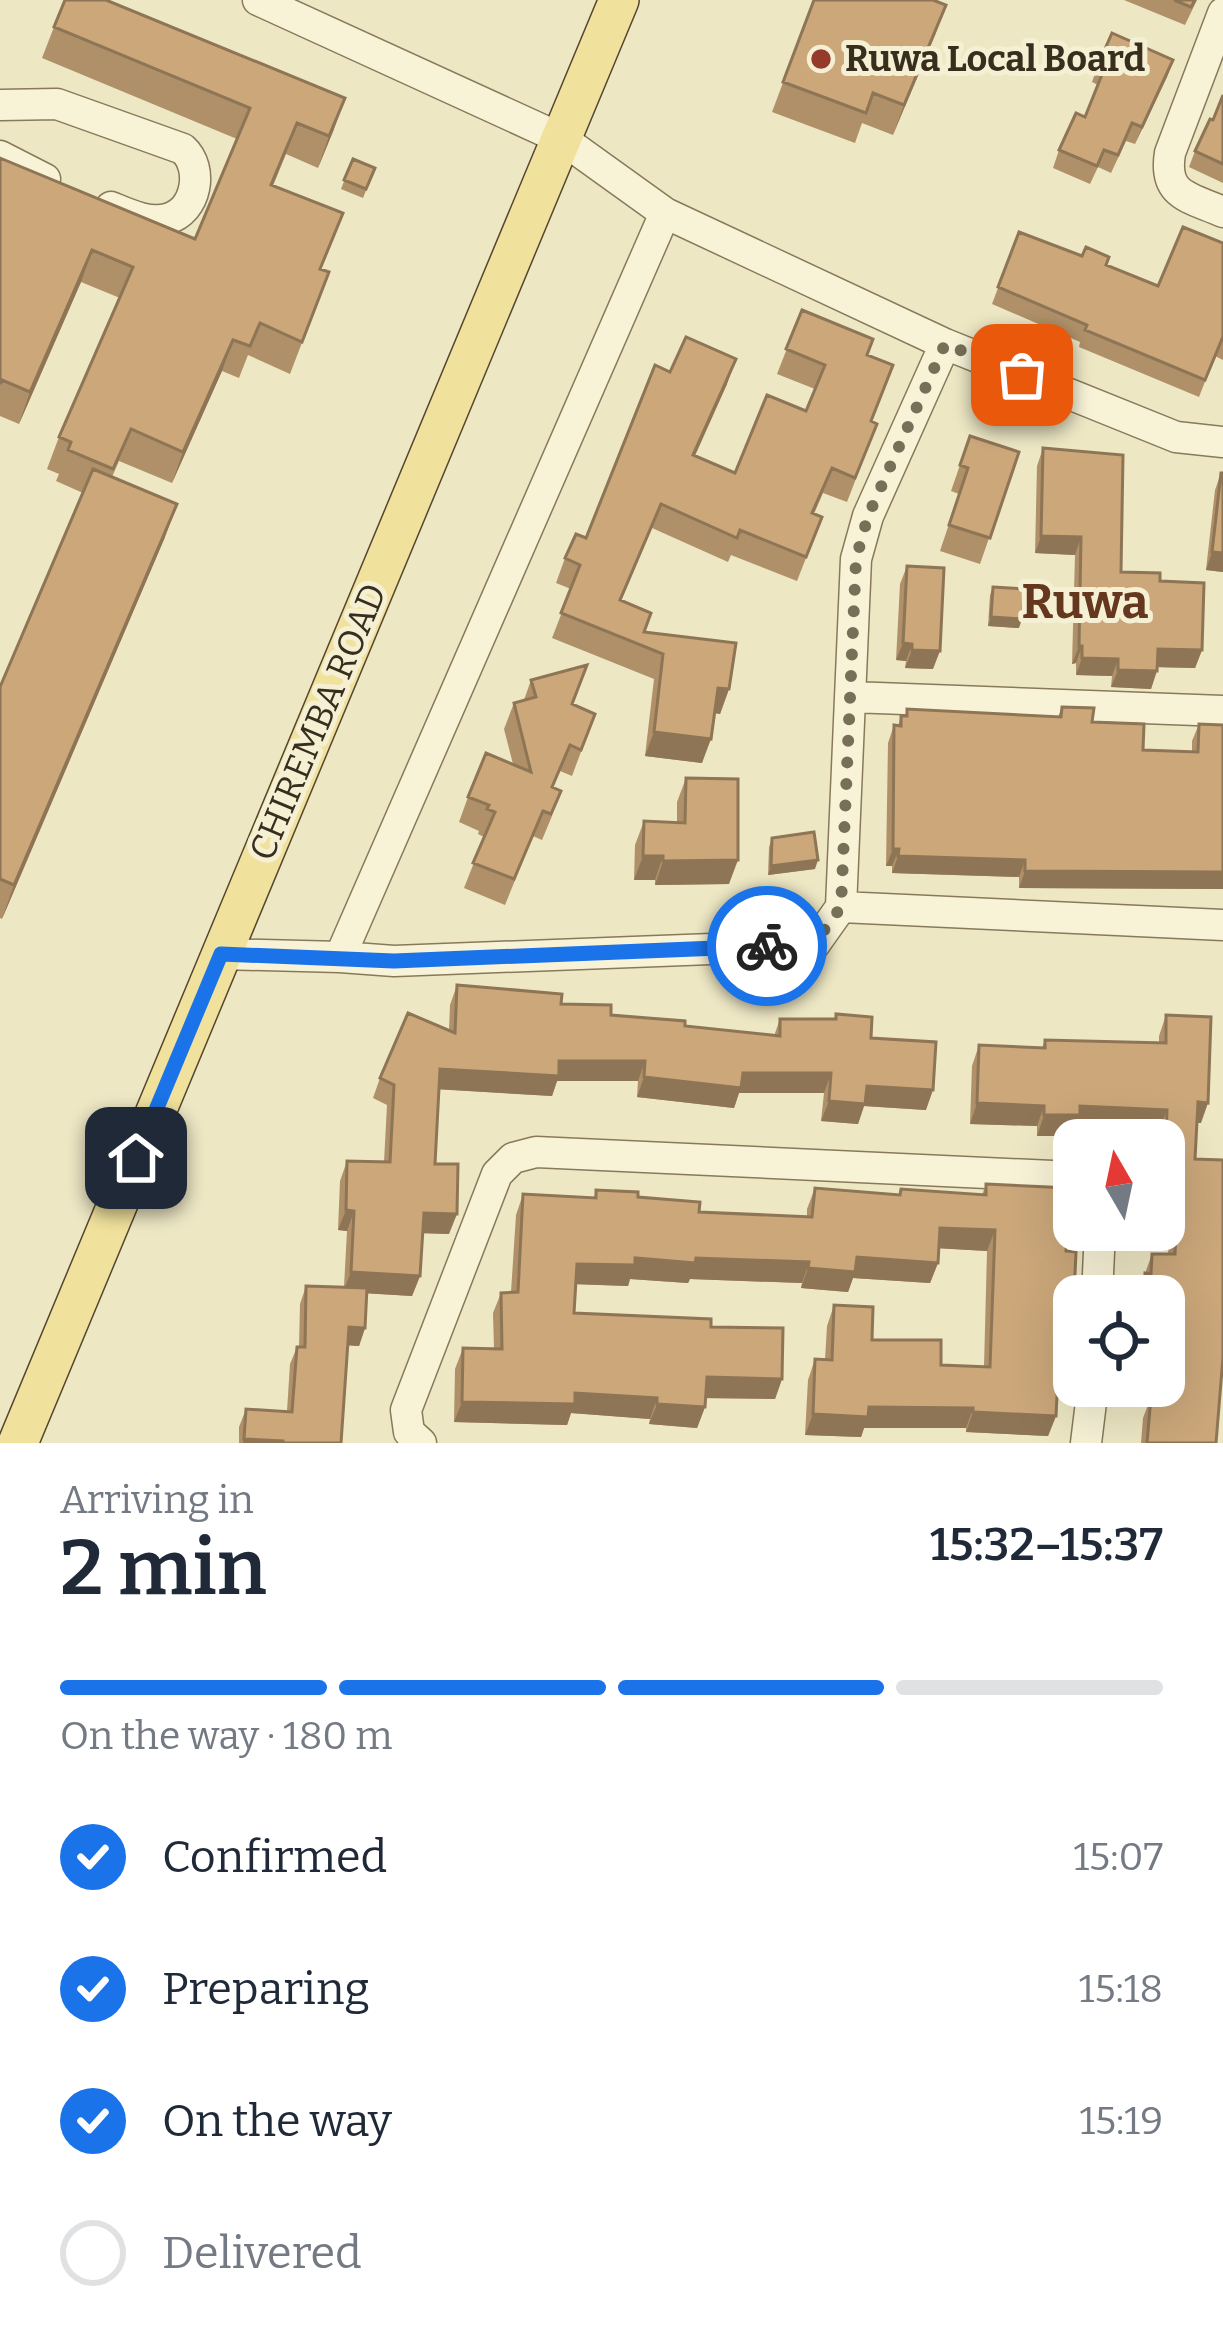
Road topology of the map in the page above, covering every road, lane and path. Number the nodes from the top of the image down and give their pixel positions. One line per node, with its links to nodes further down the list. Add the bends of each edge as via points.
1 (258, 0): 5 (street)
2 (619, 0): 5 (main road, CHIREMBA ROAD)
3 (1223, 13): 7 (street, via 1167,176 1175,190)
4 (0, 105): 6 (street, via 57,104 183,149 196,171 183,210 165,220 135,217)
5 (562, 139): 8 (street); 15 (main road, CHIREMBA ROAD)
6 (0, 156)
7 (1223, 212)
8 (665, 213): 9 (street); 16 (street)
9 (945, 344): 10 (street, via 1175,437); 11 (street, via 856,559)
10 (1223, 442)
11 (851, 697): 12 (street); 13 (street)
12 (1223, 711)
13 (841, 907): 14 (street); 16 (street, via 814,944)
14 (1223, 925)
15 (221, 954): 16 (street); 19 (main road, CHIREMBA ROAD)
16 (340, 957)
17 (1053, 1177): 20 (street, via 536,1152 513,1158 496,1174 406,1409 409,1432)
18 (1090, 1407): 21 (street)
19 (18, 1443)
20 (421, 1443)
21 (1086, 1443)

